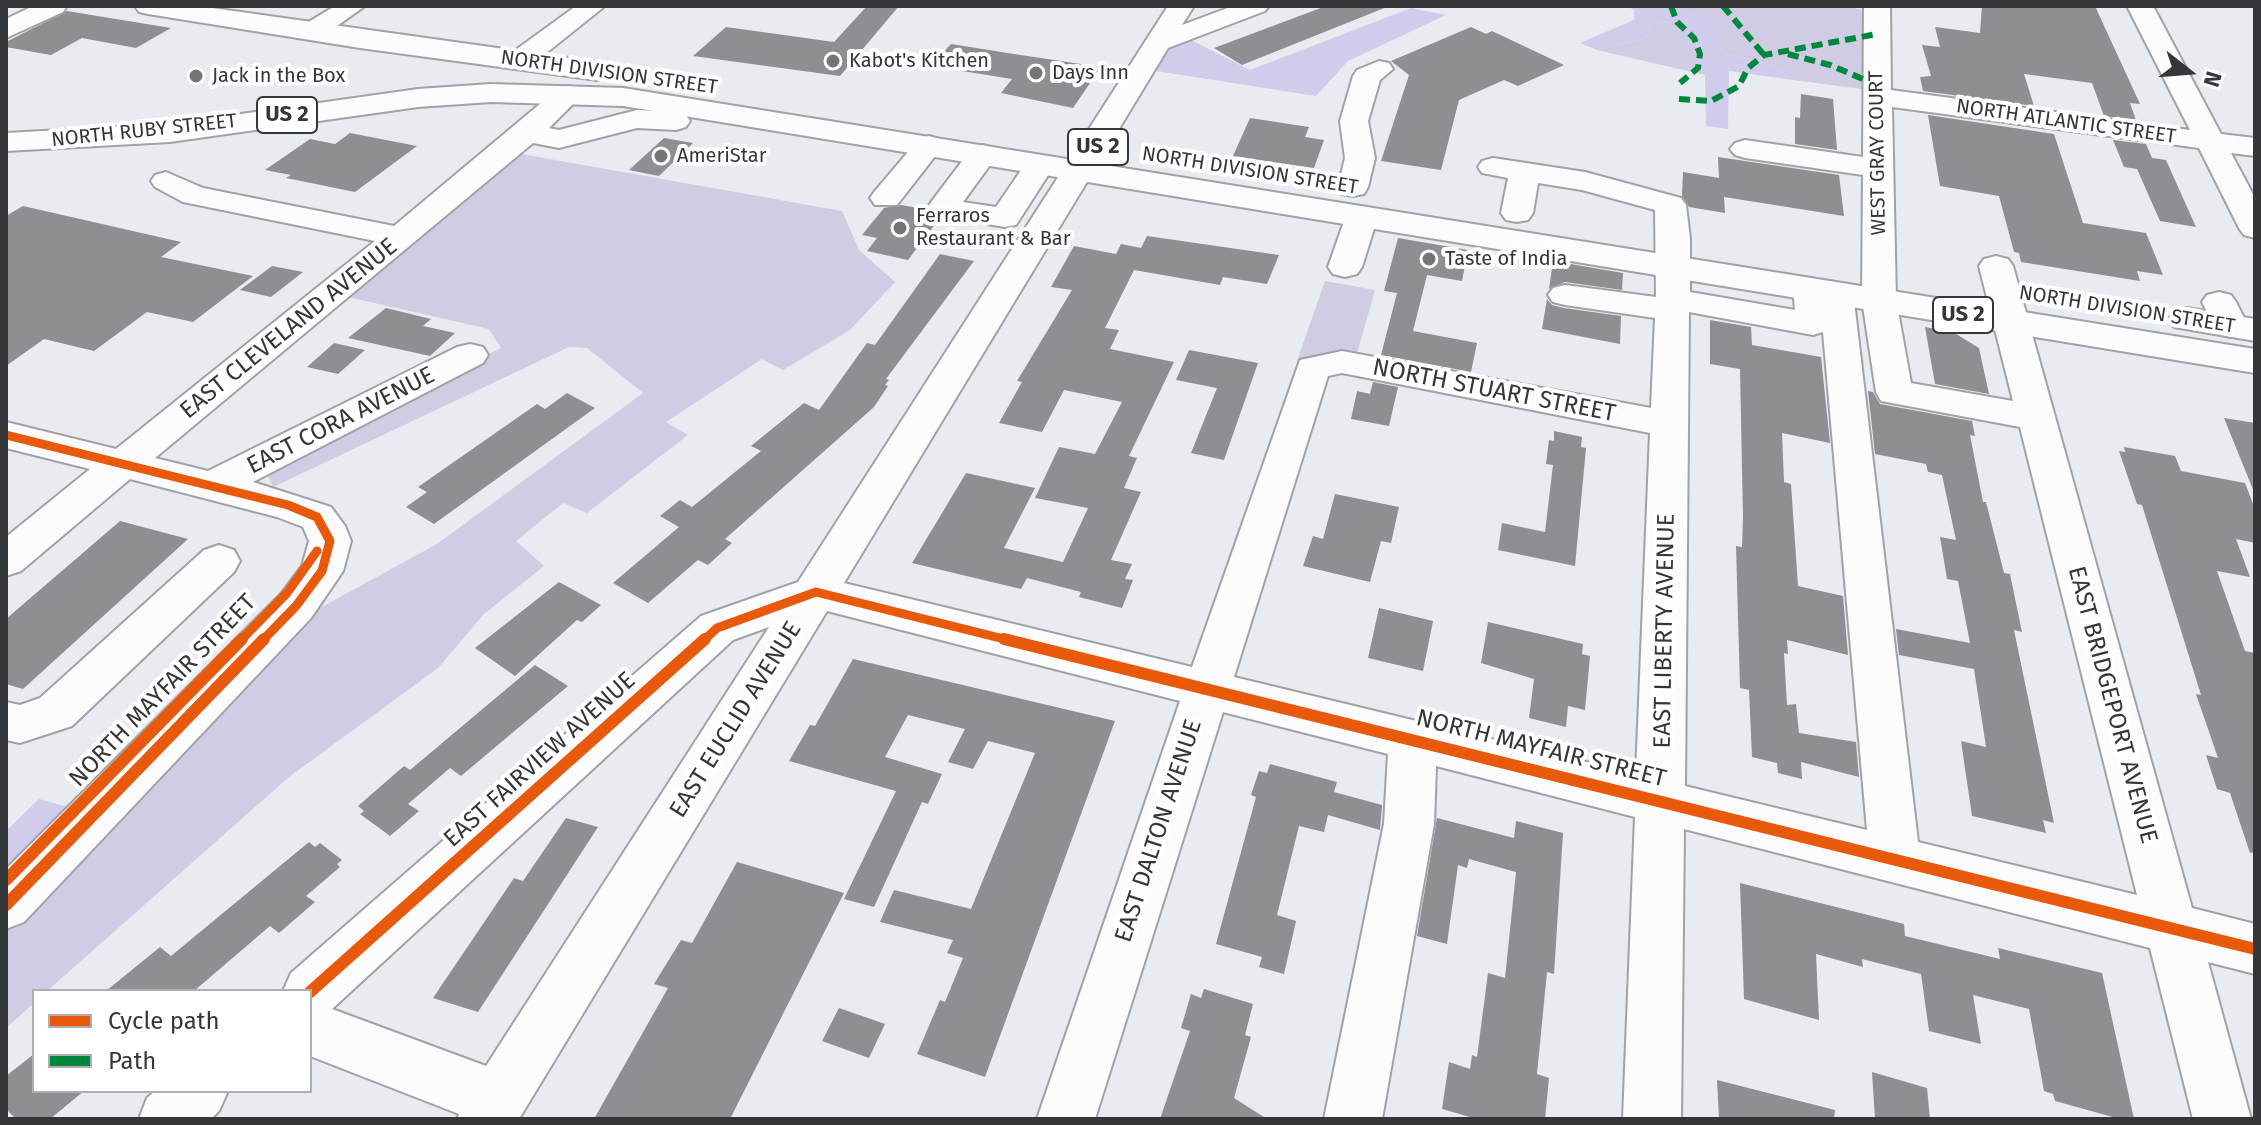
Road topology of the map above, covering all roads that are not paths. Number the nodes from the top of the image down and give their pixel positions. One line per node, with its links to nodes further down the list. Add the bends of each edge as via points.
1 (12, 6): 11 (main road)
2 (54, 6): 12 (main road)
3 (148, 6): 13 (main road, NORTH DIVISION STREET / US 2)
4 (352, 6): 13 (street)
5 (592, 6): 15 (street)
6 (1181, 6): 14 (street)
7 (1220, 6): 10 (street)
8 (1875, 6): 18 (street, WEST GRAY COURT)
9 (2140, 6): 21 (street)
10 (1251, 8): 14 (street)
11 (6, 9)
12 (6, 30)
13 (311, 32): 15 (main road, NORTH DIVISION STREET / US 2)
14 (1158, 43): 27 (street)
15 (520, 60): 27 (main road, NORTH DIVISION STREET / US 2, via 856,107)
16 (1379, 69): 33 (street, via 1367,76 1354,121 1360,158)
17 (569, 94): 19 (main road, NORTH DIVISION STREET / US 2); 20 (street, EAST CLEVELAND AVENUE); 22 (main road, NORTH RUBY STREET / US 2, via 418,98 170,133)
18 (1877, 97): 21 (street, NORTH ATLANTIC STREET); 29 (street, WEST GRAY COURT)
19 (684, 114): 20 (street, via 667,129 576,150); 23 (main road, NORTH DIVISION STREET / US 2)
20 (543, 136): 36 (street, EAST CLEVELAND AVENUE)
21 (2210, 141): 24 (street, NORTH ATLANTIC STREET); 35 (street)
22 (6, 142)
23 (929, 145): 26 (main road, NORTH DIVISION STREET / US 2); 32 (street)
24 (2255, 147)
25 (1745, 149): 29 (street)
26 (983, 154): 27 (main road, NORTH DIVISION STREET / US 2); 27 (street, via 943,208 1005,218)
27 (1076, 159): 33 (main road, NORTH DIVISION STREET / US 2); 54 (street, EAST EUCLID AVENUE)
28 (1493, 167): 30 (street)
29 (1878, 168): 39 (street, WEST GRAY COURT)
30 (1525, 171): 34 (street); 38 (street, EAST LIBERTY AVENUE, via 1670,205)
31 (166, 181): 36 (street, via 194,195)
32 (886, 198)
33 (1358, 202): 34 (main road, NORTH DIVISION STREET / US 2); 37 (street); 38 (main road, NORTH DIVISION STREET / US 2)
34 (1517, 213): 38 (main road, NORTH DIVISION STREET / US 2)
35 (2255, 228)
36 (402, 237): 50 (street, EAST CLEVELAND AVENUE)
37 (1345, 267)
38 (1673, 279): 39 (main road, NORTH DIVISION STREET / US 2); 40 (main road, NORTH DIVISION STREET / US 2); 42 (street); 48 (street, EAST LIBERTY AVENUE)
39 (1879, 286): 40 (main road, NORTH DIVISION STREET / US 2); 41 (main road, NORTH DIVISION STREET / US 2); 47 (street, WEST GRAY COURT, via 1894,392)
40 (1823, 291): 59 (street)
41 (2003, 293): 43 (main road, NORTH DIVISION STREET / US 2); 45 (main road, NORTH DIVISION STREET / US 2); 47 (street, EAST BRIDGEPORT AVENUE)
42 (1565, 295)
43 (2235, 319)
44 (470, 355): 51 (street, EAST CORA AVENUE)
45 (2255, 361)
46 (1318, 365): 48 (street, NORTH STUART STREET, via 1342,362); 55 (street, EAST DALTON AVENUE, via 1309,374)
47 (2035, 417): 61 (street, EAST BRIDGEPORT AVENUE)
48 (1670, 424): 58 (street, EAST LIBERTY AVENUE)
49 (6, 435): 50 (street, NORTH MAYFAIR STREET)
50 (123, 465): 51 (street, NORTH MAYFAIR STREET); 52 (street, EAST CLEVELAND AVENUE)
51 (212, 486): 60 (street, NORTH MAYFAIR STREET, via 317,517 330,541 328,555 312,586)
52 (6, 560)
53 (219, 561): 56 (street, via 56,712 20,724)
54 (816, 592): 55 (street, NORTH MAYFAIR STREET); 63 (street, EAST FAIRVIEW AVENUE, via 717,628); 66 (street, EAST EUCLID AVENUE)
55 (1205, 687): 57 (street, NORTH MAYFAIR STREET); 68 (street, EAST DALTON AVENUE)
56 (6, 721)
57 (1413, 738): 58 (street, NORTH MAYFAIR STREET); 69 (street, via 1409,824)
58 (1661, 800): 59 (street, NORTH MAYFAIR STREET); 70 (street, EAST LIBERTY AVENUE)
59 (1895, 859): 61 (street, NORTH MAYFAIR STREET)
60 (6, 905)
61 (2171, 928): 62 (street, NORTH MAYFAIR STREET); 71 (street, EAST BRIDGEPORT AVENUE)
62 (2255, 949)
63 (312, 990)
64 (312, 1029): 66 (street)
65 (197, 1093): 67 (street)
66 (492, 1109)
67 (168, 1119)
68 (1066, 1119)
69 (1353, 1119)
70 (1652, 1119)
71 (2222, 1119)

